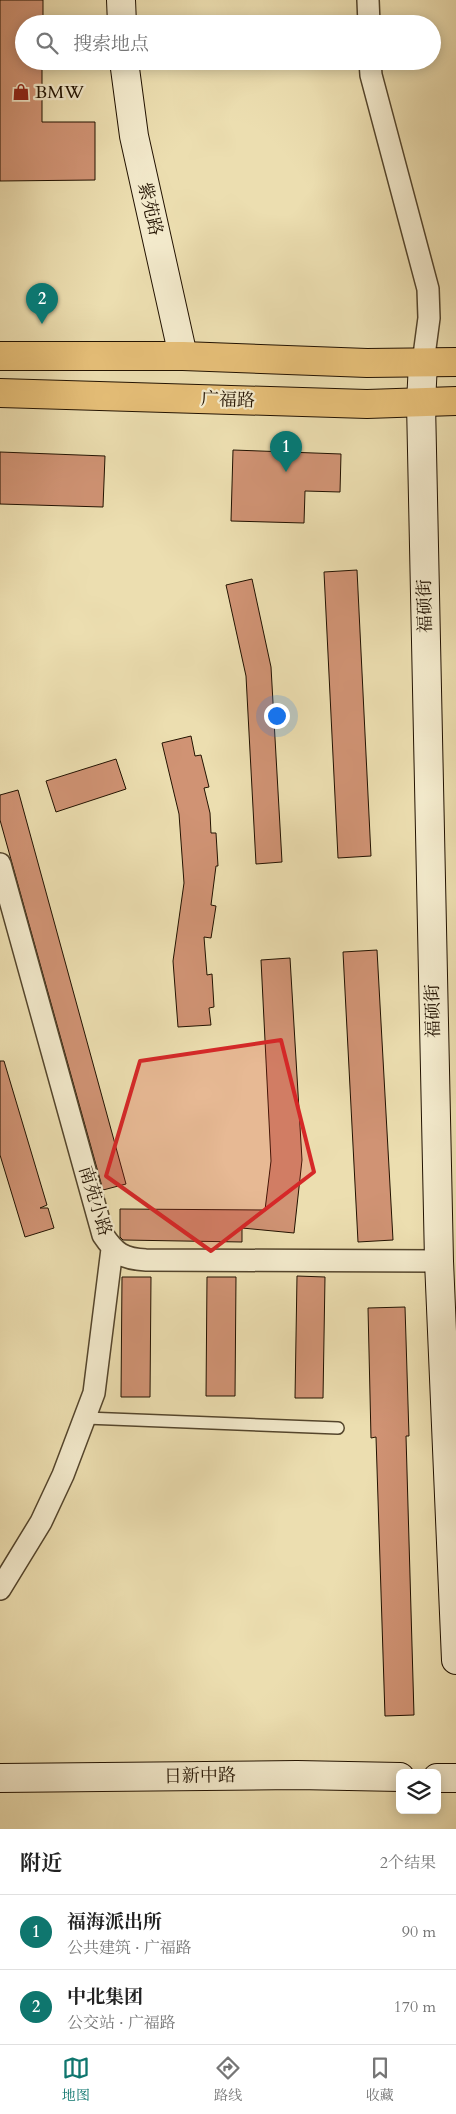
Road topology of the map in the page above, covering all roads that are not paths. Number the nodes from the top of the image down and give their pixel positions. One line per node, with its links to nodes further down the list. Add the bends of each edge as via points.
1 (121, 0): 3 (street)
2 (368, 0): 4 (street)
3 (122, 15)
4 (369, 15)
5 (125, 70): 8 (street, 紫苑路, via 134,136)
6 (371, 70): 10 (street, via 428,289 429,318)
7 (0, 356): 8 (main road)
8 (183, 356): 10 (main road)
9 (456, 362): 10 (main road)
10 (423, 363): 13 (street, 福硕街)
11 (0, 393): 13 (main road, 广福路)
12 (456, 402): 13 (main road, 广福路)
13 (421, 403): 16 (street, 福硕街)
14 (0, 864): 15 (street, 南苑小路, via 103,1235)
15 (112, 1249): 16 (street, 南苑小路, via 129,1259 146,1260); 17 (street, via 94,1393)
16 (439, 1261): 20 (street, 福硕街)
17 (86, 1418): 18 (lane); 19 (street, via 41,1522)
18 (338, 1428)
19 (0, 1589)
20 (456, 1660)
21 (396, 1777): 22 (street, 日新中路)
22 (0, 1778)
23 (441, 1778): 24 (street)
24 (456, 1778)

